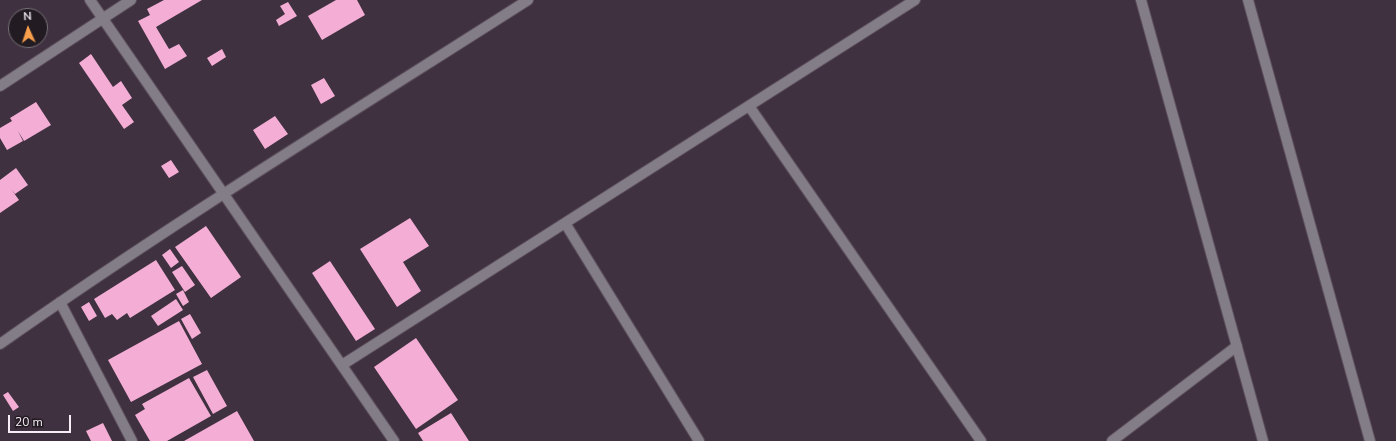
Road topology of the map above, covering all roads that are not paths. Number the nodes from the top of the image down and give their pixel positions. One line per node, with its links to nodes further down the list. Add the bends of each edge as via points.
1 (90, 0): 7 (street)
2 (132, 0): 7 (street)
3 (528, 0): 10 (street)
4 (915, 0): 9 (street)
5 (1141, 0): 14 (street)
6 (1248, 0): 22 (street)
7 (103, 18): 8 (street); 10 (street)
8 (0, 86)
9 (749, 106): 11 (street); 19 (street)
10 (224, 195): 12 (street); 15 (street)
11 (565, 223): 15 (street); 18 (street)
12 (60, 302): 13 (street); 16 (street)
13 (0, 344)
14 (1237, 346): 20 (street); 21 (street)
15 (342, 365): 17 (street)
16 (132, 441)
17 (394, 441)
18 (699, 441)
19 (981, 441)
20 (1112, 441)
21 (1263, 441)
22 (1370, 441)

